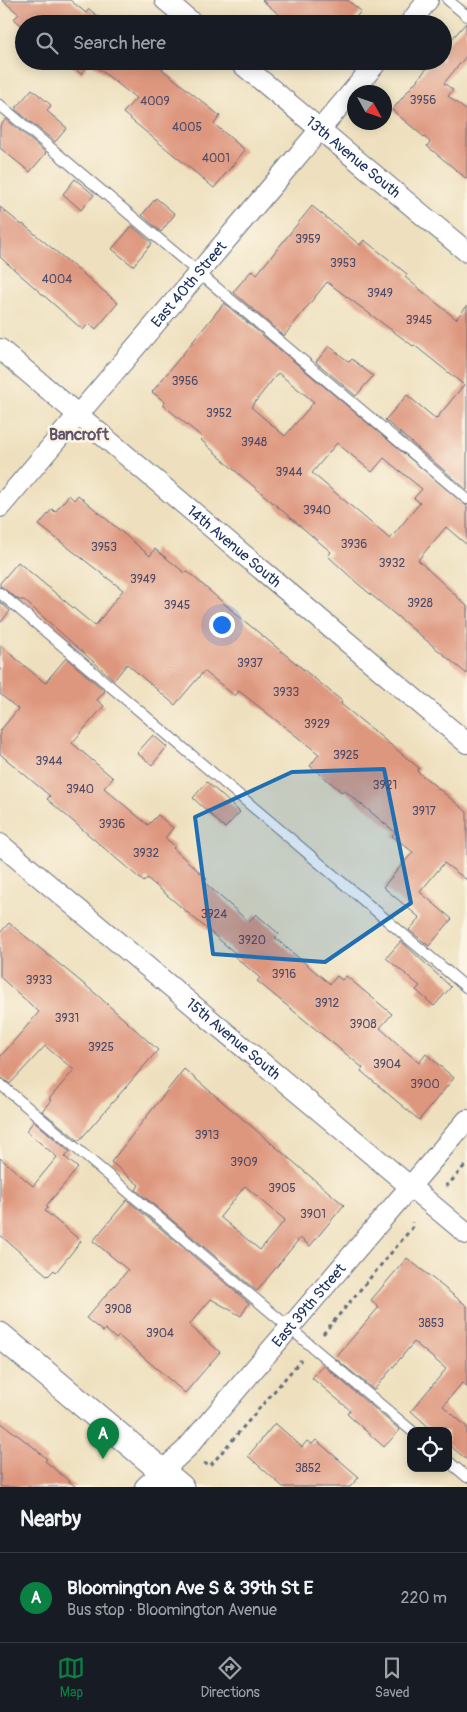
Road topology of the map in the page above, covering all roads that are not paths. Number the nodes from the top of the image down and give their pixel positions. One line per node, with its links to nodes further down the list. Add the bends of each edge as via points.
1 (165, 0): 4 (street)
2 (428, 0): 5 (street)
3 (448, 0): 6 (lane)
4 (183, 15)
5 (416, 15)
6 (467, 16)
7 (249, 70): 10 (street, 13th Avenue South)
8 (371, 70): 10 (street, East 40th Street)
9 (0, 105): 12 (lane)
10 (321, 130): 11 (street, 13th Avenue South); 12 (street, East 40th Street)
11 (467, 252)
12 (199, 274): 14 (street, East 40th Street); 15 (lane)
13 (0, 349): 14 (street, 14th Avenue South)
14 (79, 416): 16 (street, East 40th Street); 18 (street, 14th Avenue South)
15 (467, 498)
16 (0, 507)
17 (0, 593): 20 (lane)
18 (467, 743)
19 (0, 844): 23 (street, 15th Avenue South)
20 (467, 988)
21 (0, 1084): 25 (lane)
22 (467, 1120): 23 (street, East 39th Street)
23 (410, 1186): 24 (street, 15th Avenue South); 25 (street, East 39th Street)
24 (467, 1234)
25 (289, 1328): 27 (lane); 30 (street, East 39th Street, via 186,1449)
26 (0, 1335): 30 (street)
27 (407, 1427)
28 (452, 1464): 29 (lane)
29 (467, 1477)
30 (154, 1479): 31 (street)
31 (181, 1487)

